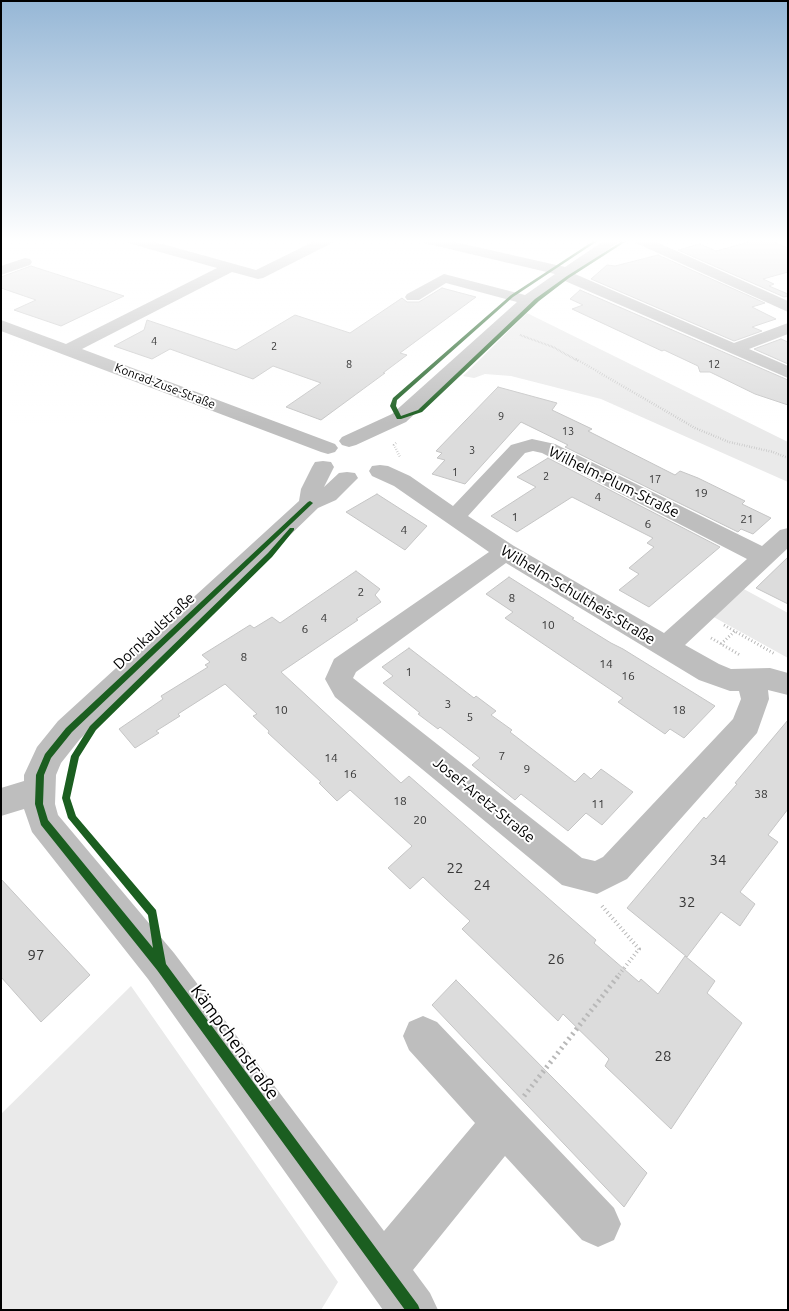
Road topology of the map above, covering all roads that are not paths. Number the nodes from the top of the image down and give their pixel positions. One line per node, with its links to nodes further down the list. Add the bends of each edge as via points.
1 (163, 301): 7 (street)
2 (527, 301): 9 (street)
3 (621, 301): 6 (street)
4 (1, 325): 7 (street, Konrad-Zuse-Straße)
5 (788, 328): 6 (street)
6 (734, 349): 8 (street)
7 (67, 350): 12 (street, Konrad-Zuse-Straße)
8 (788, 373)
9 (399, 418): 10 (street); 11 (street)
10 (349, 441): 11 (street, via 367,442); 12 (street)
11 (382, 457): 13 (street, via 366,477); 15 (street, Wilhelm-Schultheis-Straße, via 402,481)
12 (326, 458): 13 (street, via 329,472); 14 (street, via 312,489)
13 (347, 478): 14 (street, Dornkaulstraße, via 328,495)
14 (310, 503): 22 (street, Dornkaulstraße, via 69,730 48,756 40,775)
15 (455, 517): 17 (street, Wilhelm-Schultheis-Straße); 18 (street, Wilhelm-Plum-Straße, via 518,449 532,445 548,448)
16 (788, 535): 18 (street)
17 (505, 552): 19 (street, Wilhelm-Schultheis-Straße); 20 (street, Josef-Aretz-Straße, via 344,666 339,679 345,689 574,873 597,878 615,868 746,725 755,699)
18 (764, 557): 19 (street)
19 (666, 648): 20 (street, Wilhelm-Schultheis-Straße, via 708,672 730,680)
20 (748, 669): 21 (street, Wilhelm-Schultheis-Straße)
21 (788, 684)
22 (20, 797): 26 (street, Kämpchenstraße, via 38,804 44,822 161,966)
23 (423, 1036): 24 (street)
24 (504, 1122): 25 (street); 26 (street)
25 (598, 1224)
26 (383, 1269): 27 (street, Kämpchenstraße)
27 (413, 1310)

